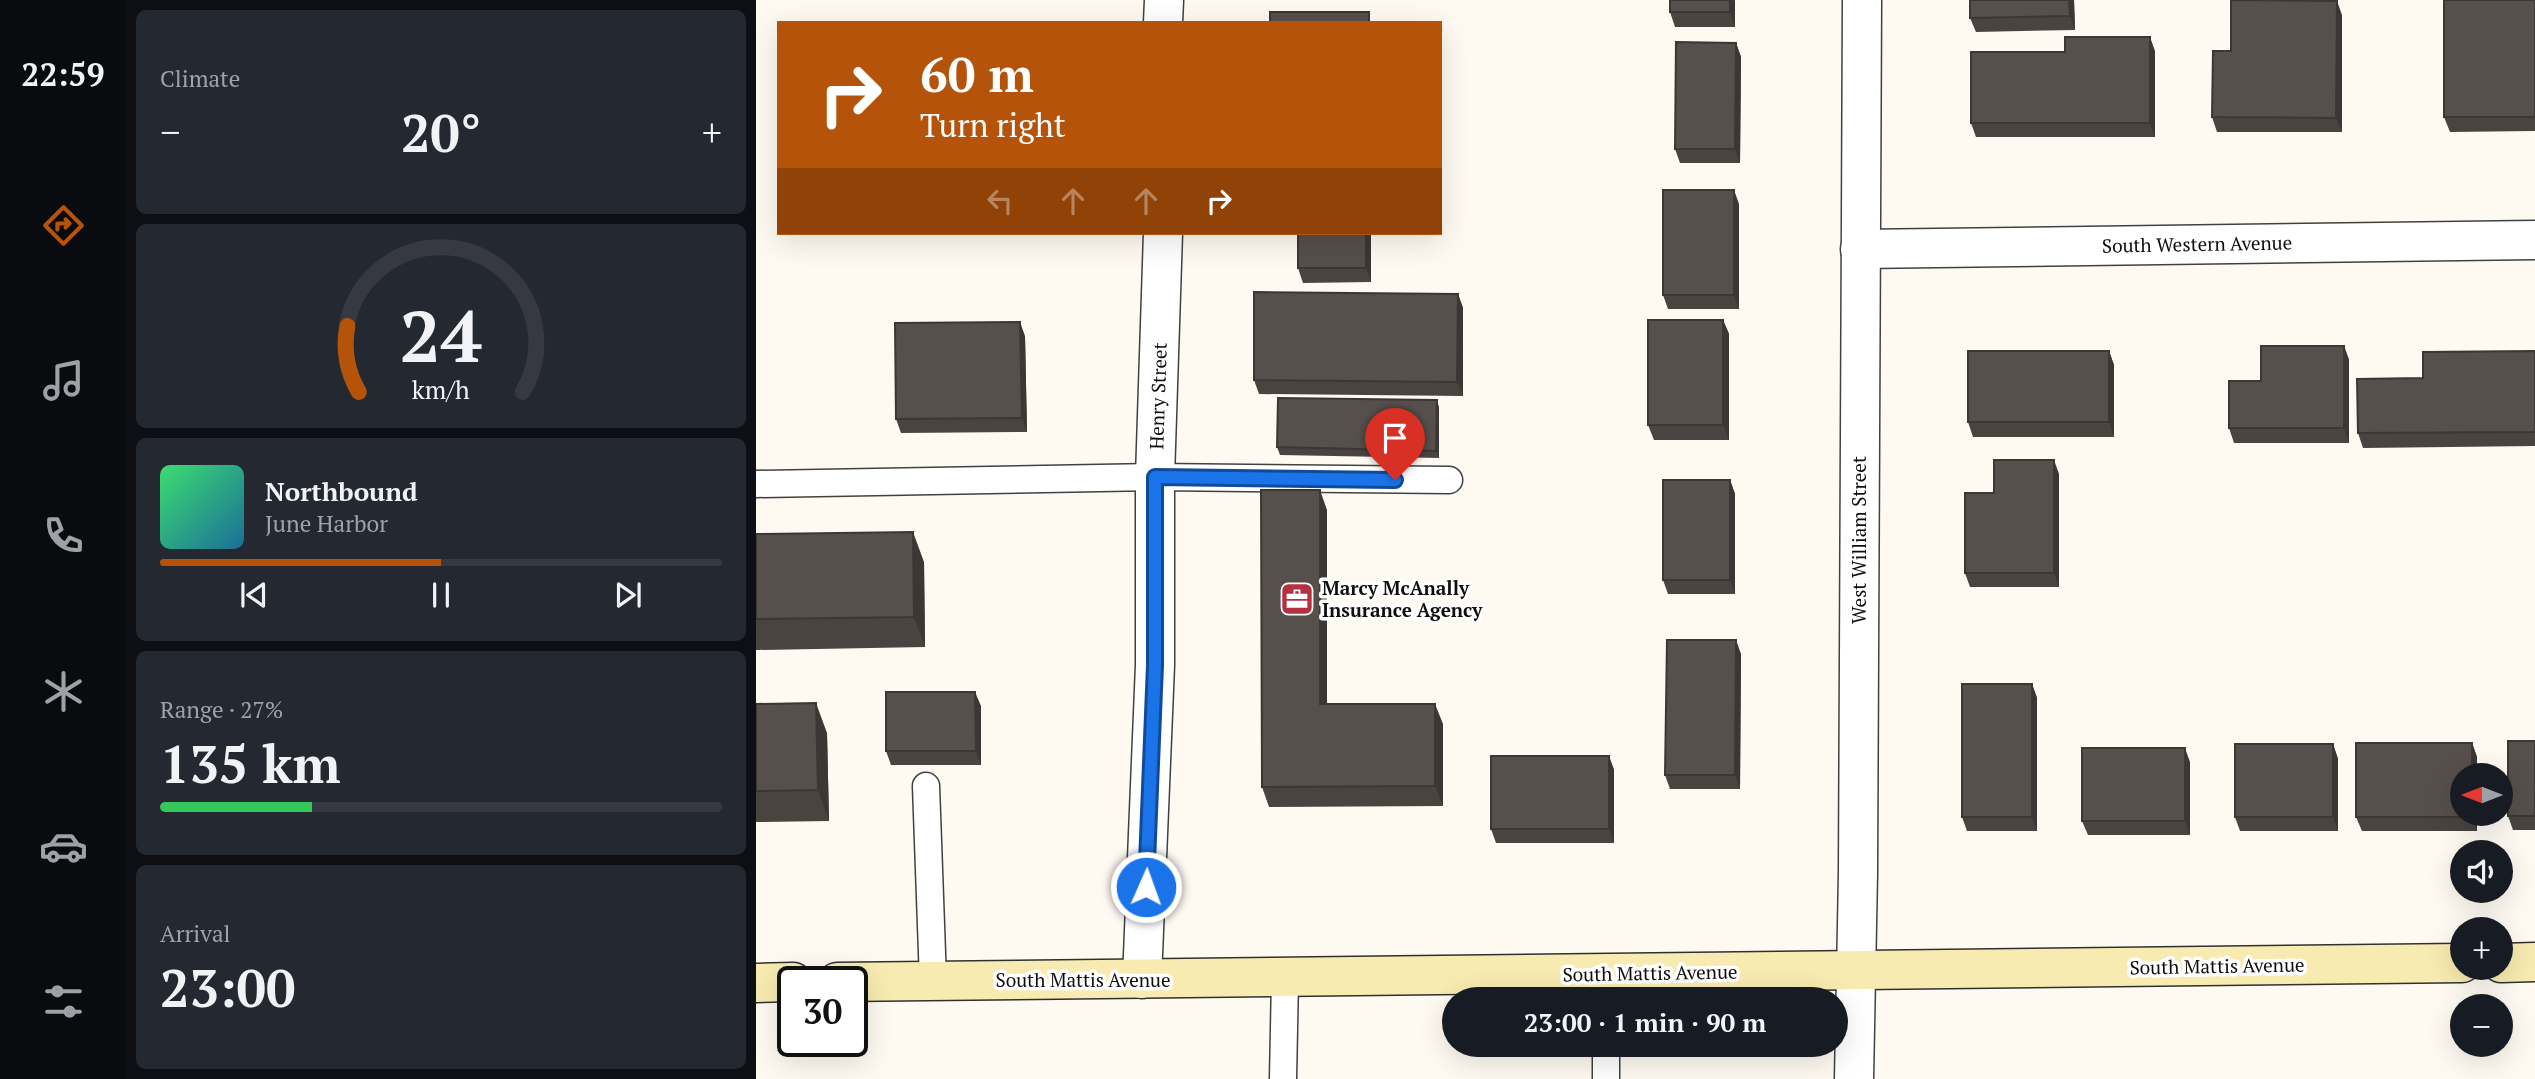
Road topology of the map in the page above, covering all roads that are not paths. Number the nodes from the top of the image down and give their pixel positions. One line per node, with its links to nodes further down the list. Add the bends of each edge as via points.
1 (1164, 0): 3 (street)
2 (1862, 0): 6 (street, West William Street)
3 (1163, 21)
4 (1163, 235): 7 (street, Henry Street)
5 (2535, 240): 6 (street, South Western Avenue)
6 (1860, 249): 14 (street, West William Street)
7 (1155, 477): 8 (lane); 9 (lane); 16 (street, Henry Street, via 1155,665)
8 (1449, 480)
9 (756, 484)
10 (926, 786): 17 (lane)
11 (2535, 962): 13 (main road)
12 (2450, 963): 14 (main road, South Mattis Avenue)
13 (2513, 963)
14 (1857, 970): 21 (main road, South Mattis Avenue); 25 (street, West William Street)
15 (1285, 978): 16 (main road, South Mattis Avenue); 21 (main road, South Mattis Avenue); 23 (lane)
16 (1142, 979): 17 (main road, South Mattis Avenue)
17 (933, 981): 20 (main road, South Mattis Avenue)
18 (756, 982): 19 (main road)
19 (777, 982)
20 (868, 982)
21 (1606, 986)
22 (1606, 1057): 24 (lane)
23 (1283, 1079)
24 (1606, 1079)
25 (1854, 1079)

